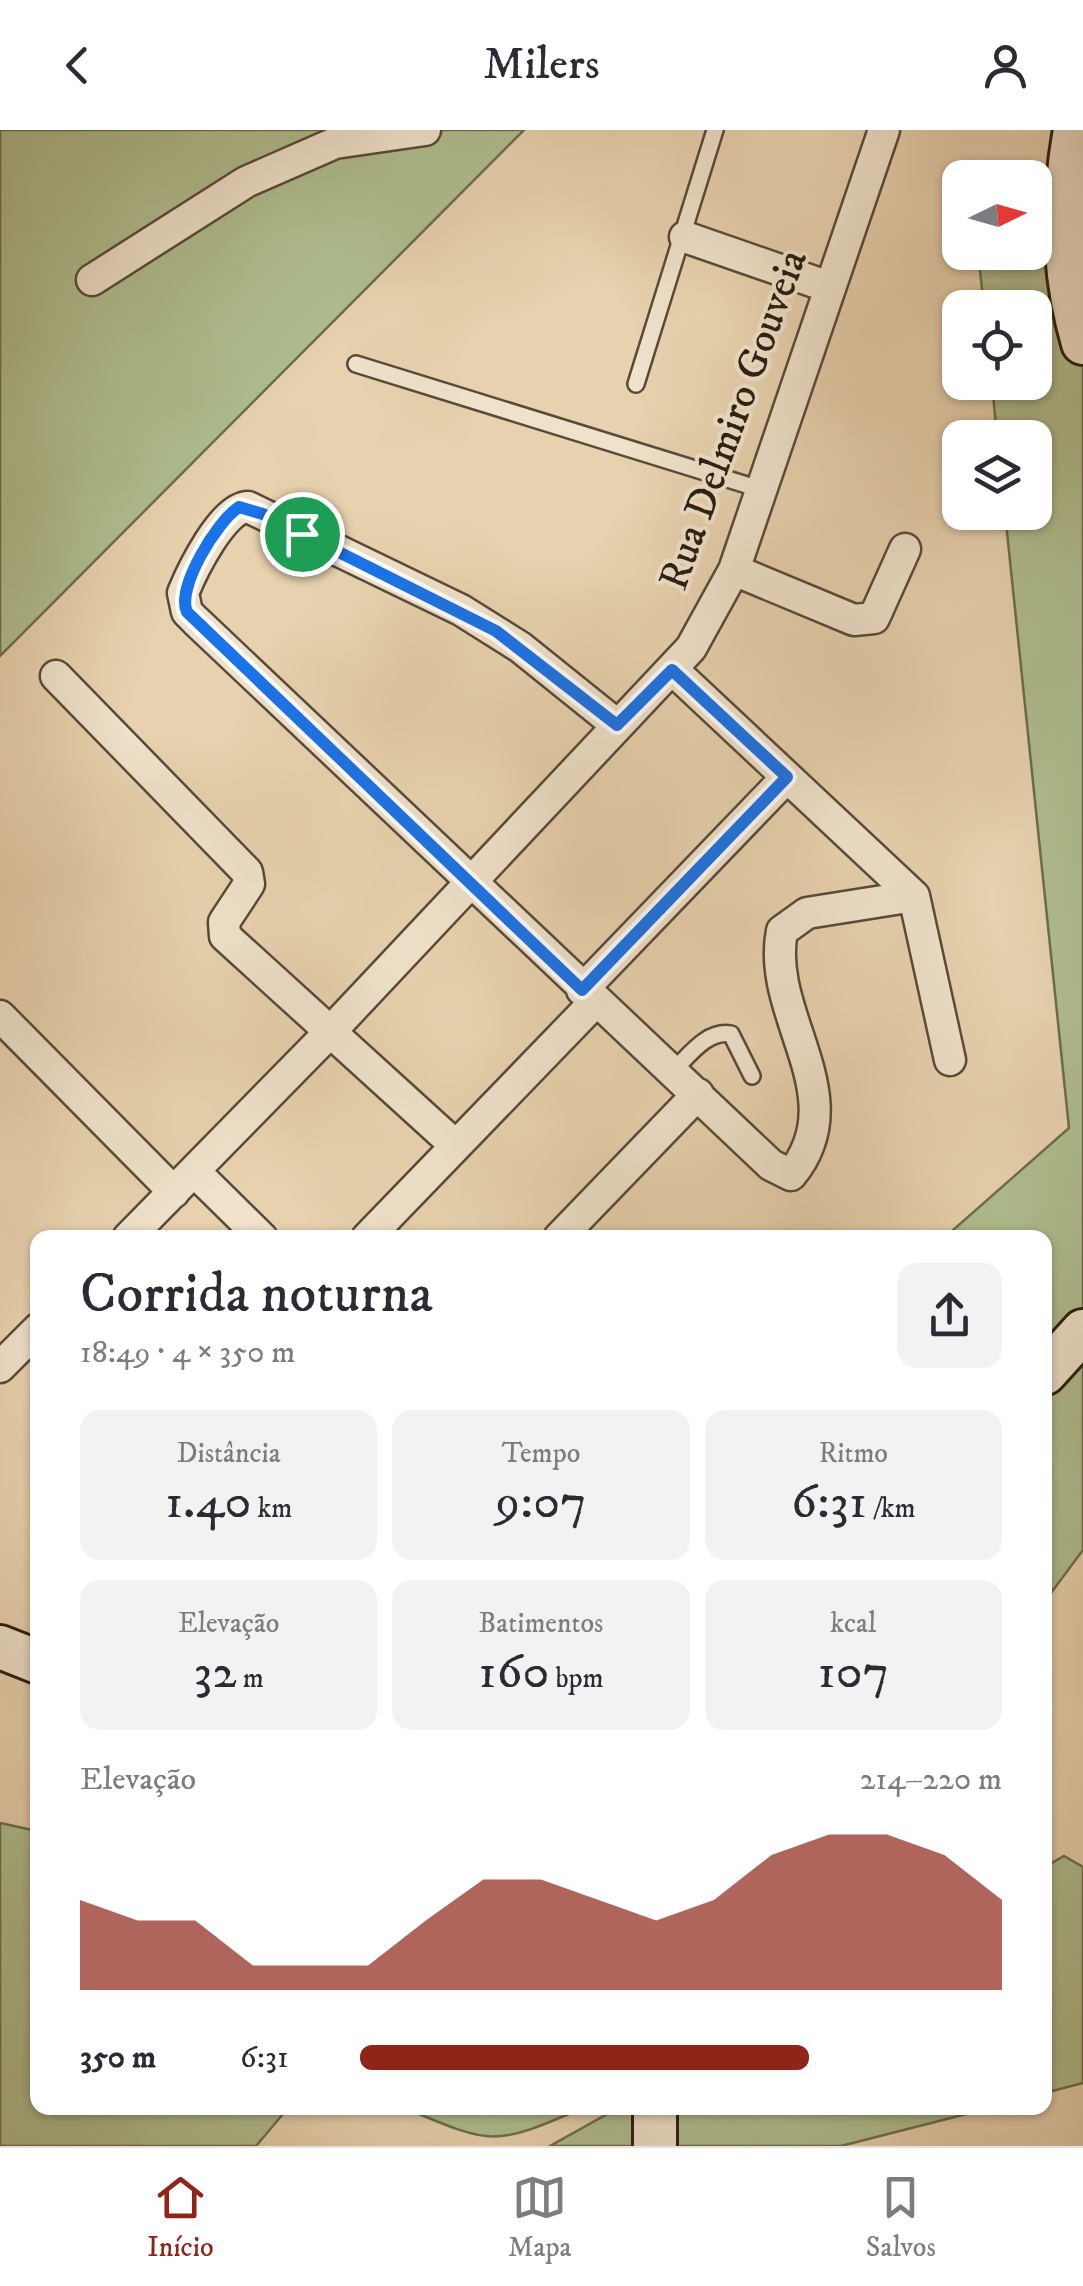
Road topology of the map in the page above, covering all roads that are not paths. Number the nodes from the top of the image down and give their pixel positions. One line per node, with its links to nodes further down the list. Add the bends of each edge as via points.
1 (425, 130): 6 (street, via 334,143 246,182)
2 (716, 130): 5 (lane)
3 (884, 130): 7 (street, Rua Delmiro Gouveia)
4 (1074, 130): 8 (main road, via 1065,262)
5 (684, 237): 7 (street); 10 (lane)
6 (92, 280)
7 (830, 287): 11 (street, Rua Delmiro Gouveia)
8 (1080, 319)
9 (356, 364): 11 (lane)
10 (636, 384)
11 (763, 490): 13 (street, Rua Delmiro Gouveia)
12 (905, 549): 13 (street, via 868,620)
13 (734, 570): 14 (street, Rua Delmiro Gouveia)
14 (672, 670): 16 (street, Rua Delmiro Gouveia); 17 (street)
15 (56, 676): 22 (street, via 241,863 250,884 224,922 226,936)
16 (617, 725): 18 (street, Rua Delmiro Gouveia); 18 (street, via 496,631 248,508 232,512 187,582 183,602)
17 (787, 777): 19 (street); 20 (street)
18 (469, 883): 20 (street); 22 (street, Rua Delmiro Gouveia)
19 (914, 896): 23 (street); 26 (street, via 807,914 782,931 786,993 818,1119 792,1175 780,1173)
20 (588, 996): 24 (street); 27 (street)
21 (0, 1016): 28 (street)
22 (330, 1032): 27 (street); 28 (street, Rua Delmiro Gouveia)
23 (950, 1060)
24 (672, 1072): 25 (lane, via 722,1032 732,1034); 26 (street)
25 (752, 1076)
26 (698, 1094): 32 (street)
27 (456, 1146): 31 (street)
28 (184, 1181): 29 (street, Rua Delmiro Gouveia); 30 (street)
29 (136, 1230)
30 (251, 1230)
31 (375, 1230)
32 (568, 1230)
33 (1083, 1331): 35 (main road)
34 (30, 1337): 36 (street)
35 (1052, 1365)
36 (0, 1367)
37 (0, 1648): 38 (main road)
38 (30, 1659)
39 (655, 2115): 40 (main road)
40 (655, 2146)

